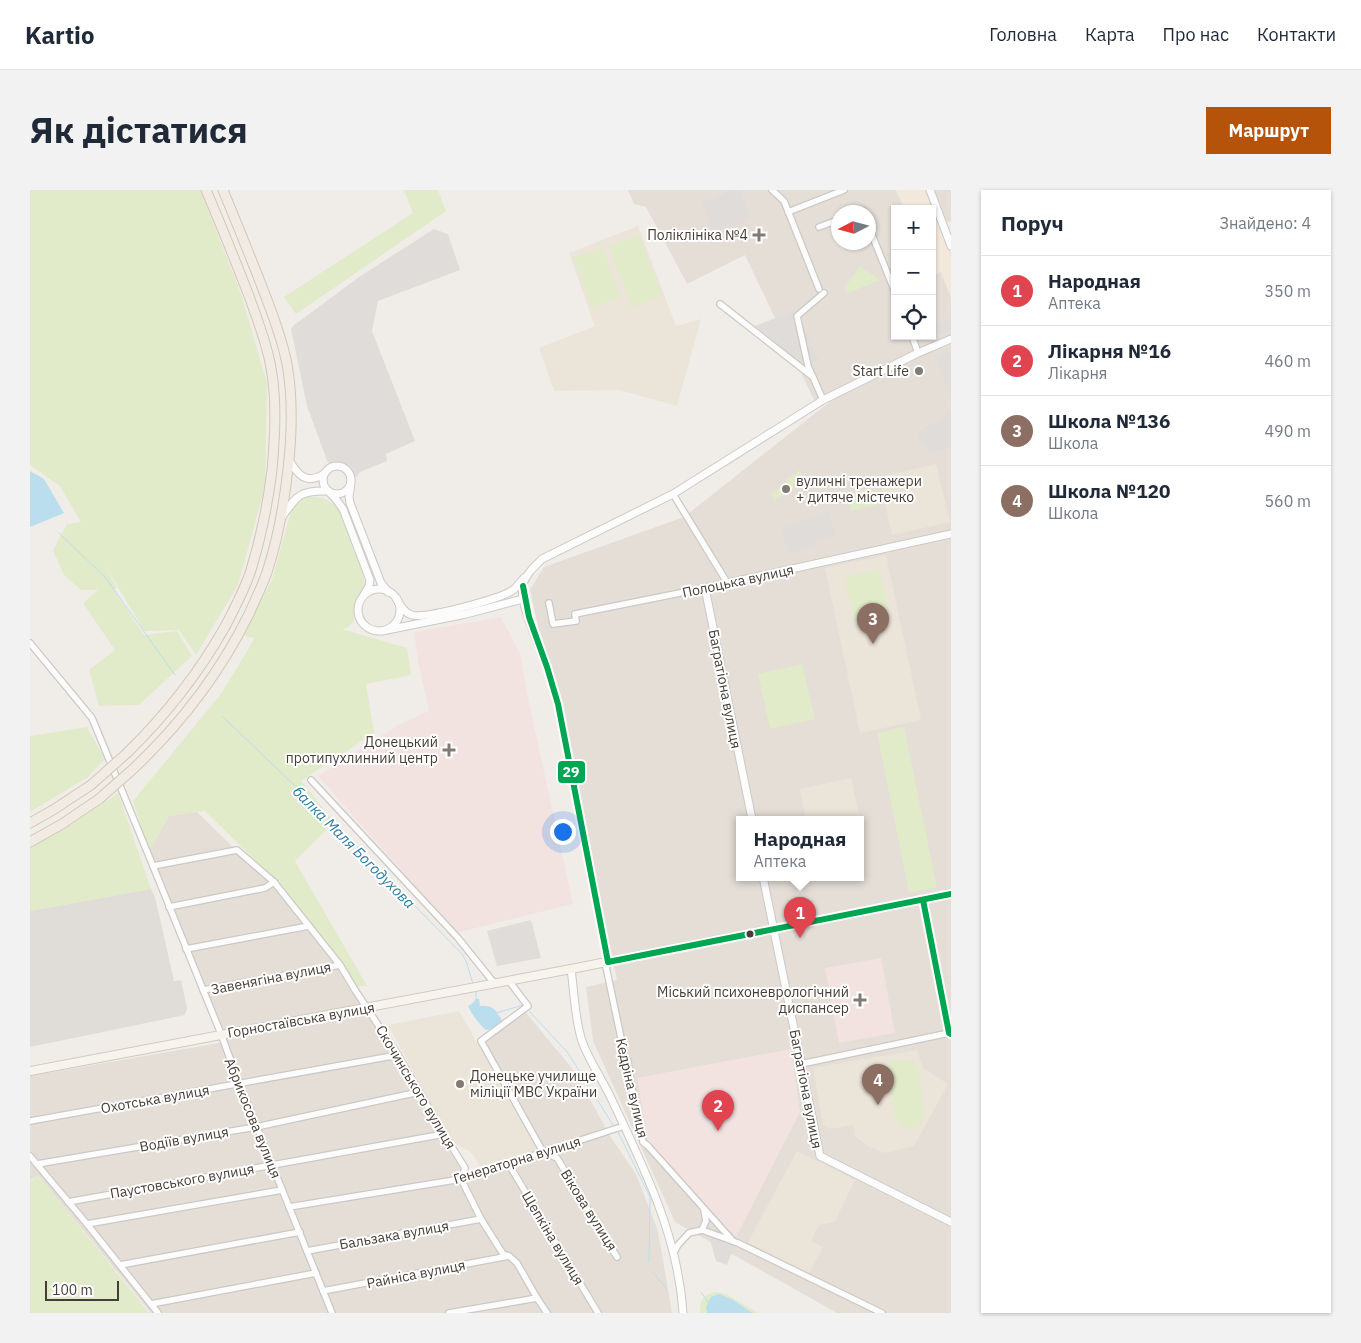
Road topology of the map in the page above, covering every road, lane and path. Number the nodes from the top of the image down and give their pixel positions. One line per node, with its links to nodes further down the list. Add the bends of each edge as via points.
1 (206, 190): 14 (main road)
2 (223, 190): 13 (main road)
3 (772, 190): 6 (street, via 784,201)
4 (844, 190): 6 (street)
5 (930, 190): 7 (street)
6 (788, 212): 20 (street, via 822,291 797,316)
7 (941, 219): 9 (street); 11 (street)
8 (831, 223): 10 (street)
9 (951, 224)
10 (819, 227)
11 (950, 242)
12 (876, 245): 15 (street)
13 (254, 266): 14 (main road); 22 (main road, via 281,338 287,364 291,409)
14 (240, 272): 41 (main road, bridge, via 265,342 275,408 273,458 265,516 245,586 202,665 168,710 91,785)
15 (891, 282)
16 (720, 304): 20 (street)
17 (951, 339): 19 (street)
18 (913, 340): 19 (street)
19 (918, 353): 21 (street)
20 (813, 377): 21 (street)
21 (823, 400): 26 (street)
22 (289, 460): 23 (street, via 299,476 304,478 318,478); 27 (main road)
23 (324, 474): 24 (street, via 331,467 340,466 348,471); 25 (street, via 323,483)
24 (351, 483): 25 (street, via 341,494); 32 (street, via 350,502 381,583)
25 (328, 491): 27 (street, via 304,492 292,502); 33 (street, via 343,508 370,580)
26 (672, 494): 29 (street, via 542,559); 30 (street)
27 (280, 520): 42 (main road, bridge, via 259,593 215,673 177,724 99,800)
28 (951, 534): 30 (street, Полоцька вулиця)
29 (529, 572): 34 (street, via 513,590 484,602 425,616 406,613); 35 (street, via 522,586)
30 (728, 584): 31 (street, Полоцька вулиця)
31 (705, 588): 36 (street, Полоцька вулиця, via 575,614 576,621 553,624); 40 (street, Багратіона вулиця)
32 (388, 592): 33 (street, via 379,589); 34 (street)
33 (364, 595): 37 (street, via 358,604 359,618 368,629)
34 (396, 598): 37 (street, via 400,611 398,618 395,624)
35 (524, 599): 37 (street); 52 (street, via 558,704)
36 (549, 603)
37 (382, 631)
38 (30, 643): 43 (street, Абрикосова вулиця, via 92,718)
39 (311, 780): 56 (street, via 458,938)
40 (751, 816)
41 (30, 823)
42 (30, 842)
43 (153, 866): 45 (street, Скочинського вулиця, via 237,850); 48 (street, Абрикосова вулиця)
44 (764, 881): 50 (street, Багратіона вулиця)
45 (274, 882): 48 (street, via 265,888); 49 (street, Скочинського вулиця)
46 (951, 894): 47 (main road)
47 (923, 900): 50 (main road); 59 (street)
48 (169, 907): 51 (street, Абрикосова вулиця)
49 (309, 926): 51 (street); 53 (street, Скочинського вулиця)
50 (774, 929): 52 (main road); 62 (street, Багратіона вулиця)
51 (186, 949): 57 (street, Абрикосова вулиця)
52 (606, 962): 54 (main road); 79 (street, Кедріна вулиця, via 643,1142)
53 (340, 965): 57 (street, Завенягіна вулиця); 58 (street, Скочинського вулиця)
54 (571, 969): 55 (main road, Горностаївська вулиця); 67 (street, via 581,1039)
55 (509, 981): 56 (main road, Горностаївська вулиця); 70 (street, Вікова вулиця, via 528,1006 481,1041)
56 (494, 983): 58 (main road, Горностаївська вулиця)
57 (203, 990): 60 (street, Абрикосова вулиця)
58 (367, 1008): 60 (main road, Горностаївська вулиця); 61 (street, Скочинського вулиця)
59 (950, 1033): 62 (street)
60 (221, 1034): 63 (main road, Горностаївська вулиця); 64 (street, Абрикосова вулиця)
61 (398, 1054): 64 (street, Охотська вулиця); 65 (street, Скочинського вулиця)
62 (801, 1064): 81 (street, Багратіона вулиця, via 820,1156)
63 (30, 1071)
64 (239, 1083): 66 (street, Охотська вулиця); 68 (street, Абрикосова вулиця)
65 (419, 1092): 68 (street, Водіїв вулиця); 69 (street, Скочинського вулиця)
66 (30, 1121)
67 (624, 1126): 70 (street, Генераторна вулиця); 87 (street, via 656,1196)
68 (256, 1127): 73 (street, Водіїв вулиця); 74 (street, Абрикосова вулиця)
69 (444, 1134): 74 (street, Паустовського вулиця); 75 (street, Скочинського вулиця, via 465,1168)
70 (543, 1152): 72 (street, Генераторна вулиця); 89 (street, Вікова вулиця, via 557,1158)
71 (30, 1156): 73 (street)
72 (508, 1163): 75 (street, Генераторна вулиця); 99 (street, Щепкіна вулиця)
73 (37, 1164): 77 (street)
74 (272, 1164): 76 (street, Абрикосова вулиця); 77 (street, Паустовського вулиця)
75 (461, 1179): 78 (street, Генераторна вулиця); 80 (street, Скочинського вулиця)
76 (282, 1190): 78 (street, Абрикосова вулиця); 82 (street, Паустовського вулиця)
77 (68, 1202): 82 (street)
78 (289, 1207): 84 (street, Абрикосова вулиця)
79 (704, 1208): 83 (street, via 706,1221); 85 (street, Кедріна вулиця)
80 (481, 1219): 86 (street, Бальзака вулиця); 88 (street, Скочинського вулиця, via 503,1254)
81 (951, 1222)
82 (87, 1224): 90 (street)
83 (702, 1230): 85 (street, Кедріна вулиця); 87 (street, via 689,1234)
84 (300, 1232): 86 (street, Абрикосова вулиця); 90 (street)
85 (733, 1241): 101 (street, Кедріна вулиця)
86 (307, 1251): 91 (street, Абрикосова вулиця)
87 (674, 1252): 100 (street)
88 (509, 1256): 92 (street, Райніса вулиця); 93 (street, Скочинського вулиця, via 517,1263)
89 (617, 1256)
90 (120, 1265): 94 (street)
91 (316, 1273): 92 (street, Абрикосова вулиця); 94 (street)
92 (323, 1291): 96 (street, Абрикосова вулиця)
93 (537, 1298): 97 (street); 98 (street, Скочинського вулиця)
94 (151, 1304): 95 (street)
95 (158, 1313)
96 (332, 1313)
97 (449, 1313)
98 (547, 1313)
99 (598, 1313)
100 (683, 1313)
101 (882, 1313)

